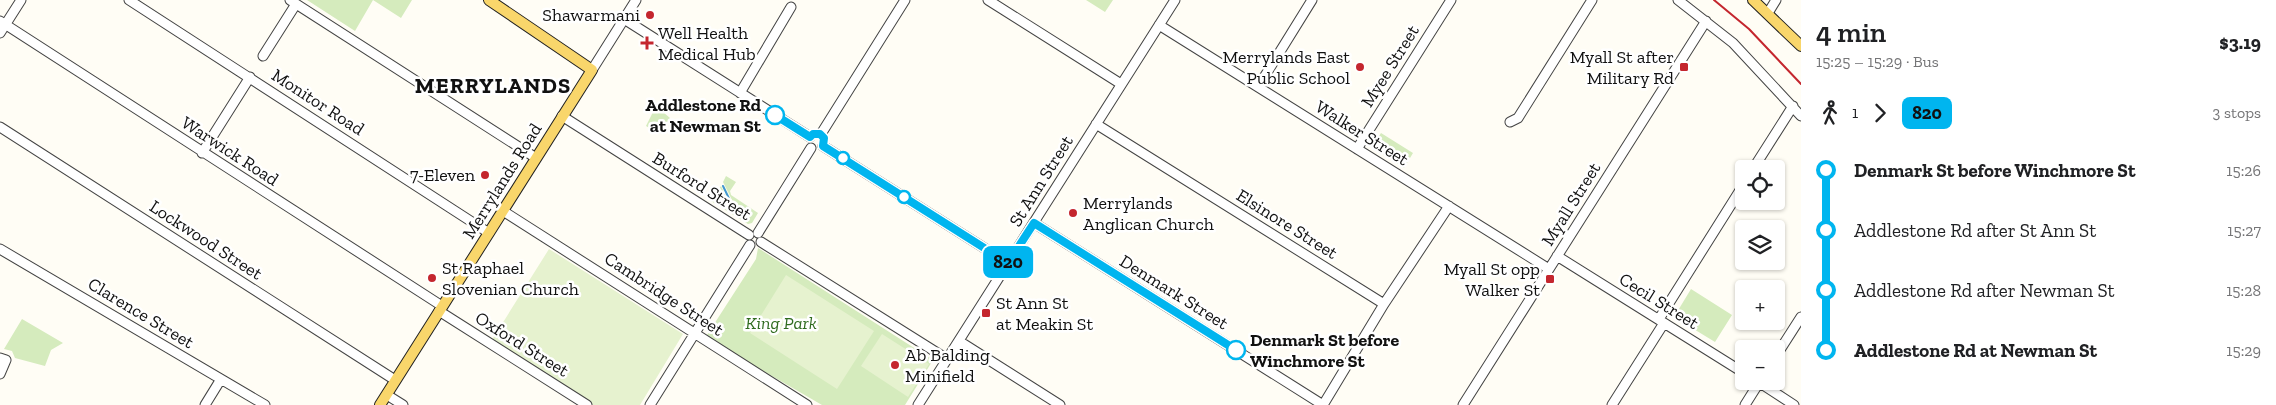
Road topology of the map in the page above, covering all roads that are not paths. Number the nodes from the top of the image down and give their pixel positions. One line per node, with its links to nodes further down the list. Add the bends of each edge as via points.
1 (21, 0): 19 (street)
2 (129, 0): 25 (street, Monitor Road)
3 (636, 0): 17 (street, Merrylands Road)
4 (905, 0): 35 (street)
5 (988, 0): 26 (street)
6 (1175, 0): 20 (street, St Ann Street)
7 (1312, 0): 27 (street)
8 (1451, 0): 39 (street, Myee Street)
9 (1592, 0): 32 (street, via 1518,118)
10 (1678, 0): 18 (street)
11 (1752, 0): 16 (main road)
12 (1776, 0): 16 (street)
13 (293, 2): 23 (street); 41 (street)
14 (495, 2): 24 (main road)
15 (791, 7): 28 (street)
16 (1768, 13): 22 (main road)
17 (624, 19): 24 (street, Merrylands Road); 28 (street)
18 (1706, 21): 29 (street, via 1740,49); 53 (street, Myall Street)
19 (3, 23): 21 (street); 40 (street, Warwick Road)
20 (1159, 24): 26 (street, St Ann Street); 27 (street, Walker Street)
21 (0, 33)
22 (1801, 46)
23 (263, 56)
24 (592, 70): 30 (main road, Merrylands Road)
25 (250, 77): 40 (street); 47 (street, Monitor Road)
26 (1121, 84): 33 (street, St Ann Street)
27 (1258, 87): 39 (street, Walker Street)
28 (740, 93): 36 (street)
29 (1793, 106): 31 (street); 42 (street)
30 (562, 116): 41 (main road, Merrylands Road); 49 (street, Burford Street)
31 (1801, 116)
32 (1510, 122)
33 (1096, 124): 46 (street, St Ann Street); 56 (street, Elsinore Street)
34 (0, 127): 68 (street, Lockwood Street)
35 (820, 134): 36 (street); 37 (street, via 824,138)
36 (810, 137): 38 (street, via 808,142)
37 (823, 146): 38 (street); 54 (street)
38 (812, 148): 48 (street)
39 (1357, 149): 44 (street, Walker Street)
40 (202, 152): 57 (street, Warwick Road)
41 (536, 158): 45 (main road, Merrylands Road)
42 (1759, 160)
43 (1735, 199): 59 (street)
44 (1449, 206): 55 (street, Walker Street); 56 (street)
45 (503, 211): 47 (main road, Merrylands Road); 60 (street, Cambridge Street)
46 (1034, 223): 54 (street, St Ann Street); 82 (street, Denmark Street)
47 (489, 233): 57 (main road, Merrylands Road)
48 (758, 233): 49 (street); 50 (street)
49 (749, 235): 51 (street)
50 (761, 242): 51 (street); 64 (street, Burford Street)
51 (750, 245): 60 (street)
52 (0, 249): 67 (street, Clarence Street)
53 (1557, 256): 55 (street, Myall Street); 59 (street, Cecil Street)
54 (1008, 263): 61 (street, St Ann Street)
55 (1549, 269): 83 (street, Myall Street)
56 (1384, 304): 82 (street)
57 (440, 309): 68 (main road, Merrylands Road); 77 (street, Oxford Street)
58 (1801, 317): 62 (street)
59 (1662, 321): 65 (street, Cecil Street); 84 (street)
60 (695, 333): 78 (street); 79 (street, Cambridge Street)
61 (959, 341): 64 (street, St Ann Street); 72 (street)
62 (1785, 342)
63 (0, 358): 66 (street, via 6,360)
64 (947, 359): 80 (street, St Ann Street)
65 (1735, 367)
66 (0, 374)
67 (221, 379): 73 (street); 74 (street, Clarence Street)
68 (396, 380): 71 (main road, Merrylands Road)
69 (1754, 390): 85 (street)
70 (1771, 390): 86 (street)
71 (386, 394): 75 (main road, Merrylands Road); 76 (street)
72 (1048, 402): 81 (street)
73 (205, 405)
74 (265, 405)
75 (380, 405)
76 (403, 405)
77 (587, 405)
78 (650, 405)
79 (807, 405)
80 (918, 405)
81 (1060, 405)
82 (1323, 405)
83 (1463, 405)
84 (1612, 405)
85 (1745, 405)
86 (1794, 405)

